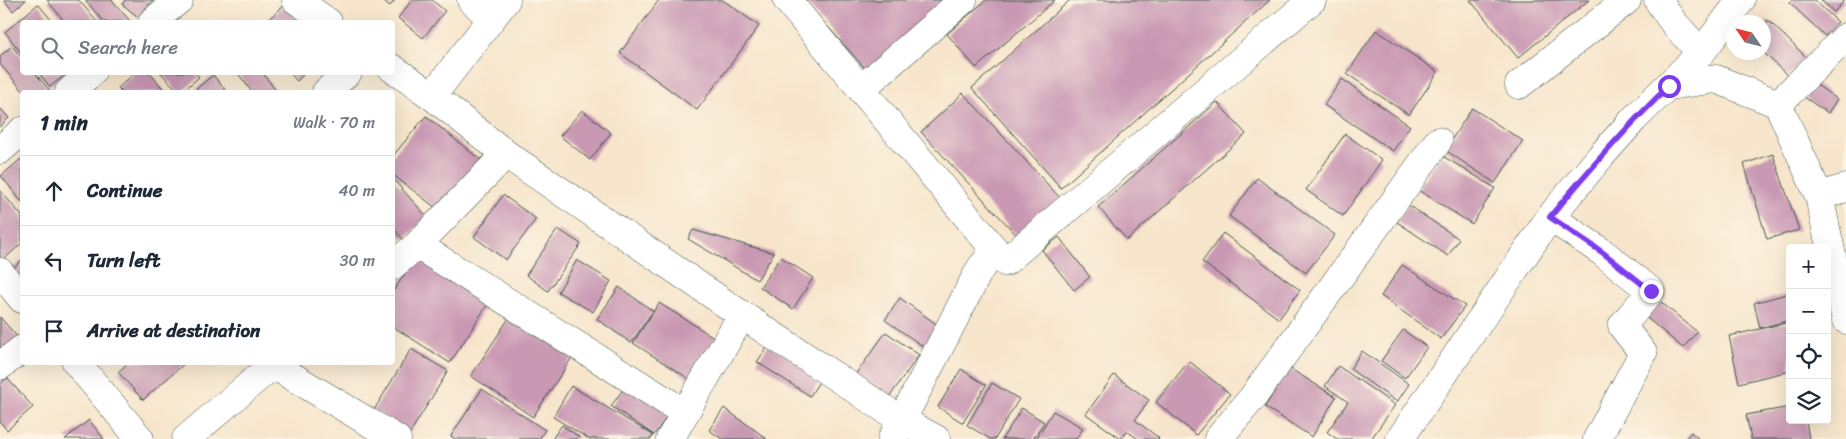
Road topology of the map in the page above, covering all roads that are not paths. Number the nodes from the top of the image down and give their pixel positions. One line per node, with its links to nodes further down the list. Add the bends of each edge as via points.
1 (179, 0): 11 (street)
2 (296, 0): 12 (street)
3 (471, 0): 10 (street)
4 (787, 0): 20 (street)
5 (963, 0): 20 (street)
6 (1312, 0): 33 (street, via 1004,262)
7 (1627, 0): 18 (street)
8 (1658, 0): 14 (street)
9 (1741, 0): 14 (street)
10 (499, 9): 23 (street)
11 (154, 20)
12 (325, 20)
13 (1846, 37): 24 (street)
14 (1701, 53): 19 (street)
15 (395, 70): 23 (street)
16 (89, 75): 21 (street)
17 (345, 75): 22 (street)
18 (1519, 85)
19 (1669, 86): 24 (street, via 1716,79); 31 (street, via 1601,156)
20 (860, 89): 33 (street)
21 (71, 90)
22 (328, 90)
23 (432, 96): 28 (street)
24 (1778, 104): 30 (street)
25 (20, 133): 27 (street)
26 (1438, 141): 51 (street, via 1253,398)
27 (0, 150)
28 (506, 154): 32 (street); 37 (street)
29 (1846, 188): 30 (street)
30 (1819, 196): 38 (street)
31 (1550, 217): 52 (street); 53 (street, via 1651,291 1622,326 1643,353)
32 (417, 245): 34 (street); 44 (street)
33 (995, 250): 45 (street, via 980,269)
34 (395, 263)
35 (0, 272): 36 (street)
36 (20, 297)
37 (742, 315): 44 (street); 45 (street)
38 (1846, 320)
39 (20, 351): 43 (street)
40 (78, 365): 46 (street)
41 (273, 365): 47 (street)
42 (276, 365): 48 (street)
43 (0, 366)
44 (685, 413): 49 (street)
45 (898, 430): 50 (street)
46 (140, 439)
47 (186, 439)
48 (397, 439)
49 (670, 439)
50 (936, 439)
51 (1218, 439)
52 (1400, 439)
53 (1597, 439)

